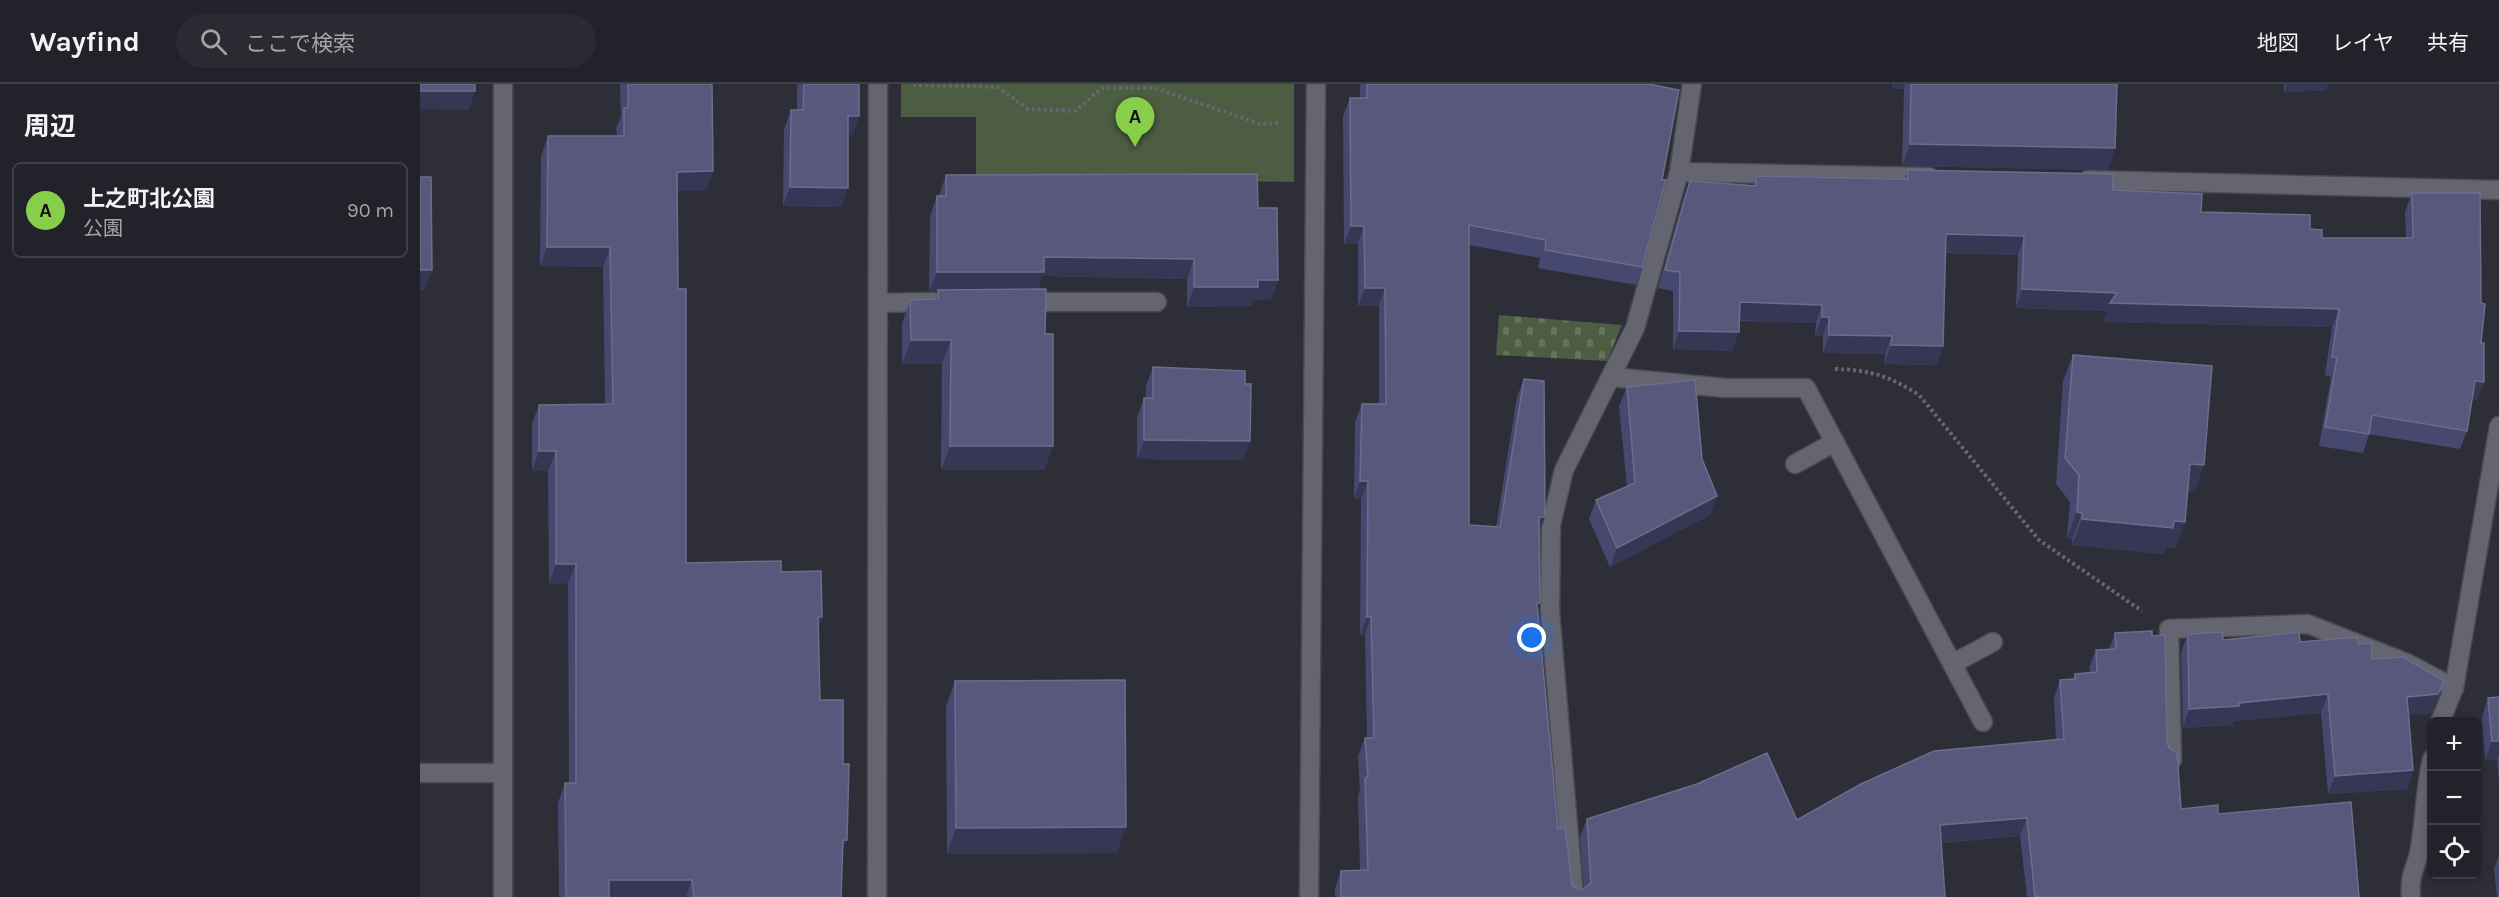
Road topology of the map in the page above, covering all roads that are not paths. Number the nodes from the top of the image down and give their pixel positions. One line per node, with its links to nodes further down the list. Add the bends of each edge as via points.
1 (503, 84): 26 (street)
2 (1316, 84): 29 (street)
3 (1692, 84): 5 (street)
4 (878, 85): 12 (street)
5 (1679, 172): 6 (street); 13 (street, via 1635,328)
6 (1949, 177)
7 (2068, 180): 8 (street)
8 (2499, 190)
9 (948, 302): 12 (street)
10 (1006, 302): 11 (street)
11 (1157, 302)
12 (878, 303): 28 (street)
13 (1612, 377): 15 (street, via 1725,388 1806,388); 30 (street, via 1564,470 1551,525 1550,611)
14 (2499, 426): 17 (street)
15 (1835, 442): 16 (street); 19 (street)
16 (1795, 464)
17 (2491, 511): 20 (street)
18 (1993, 642): 19 (street)
19 (1952, 664): 22 (street)
20 (2454, 688): 21 (street); 23 (street, via 2407,663 2308,624 2169,629)
21 (2442, 717)
22 (1983, 722)
23 (2172, 760)
24 (2429, 771): 31 (street, via 2420,850 2409,876)
25 (420, 773): 26 (street)
26 (503, 773): 27 (street)
27 (503, 897)
28 (877, 897)
29 (1309, 897)
30 (1574, 897)
31 (2411, 897)

